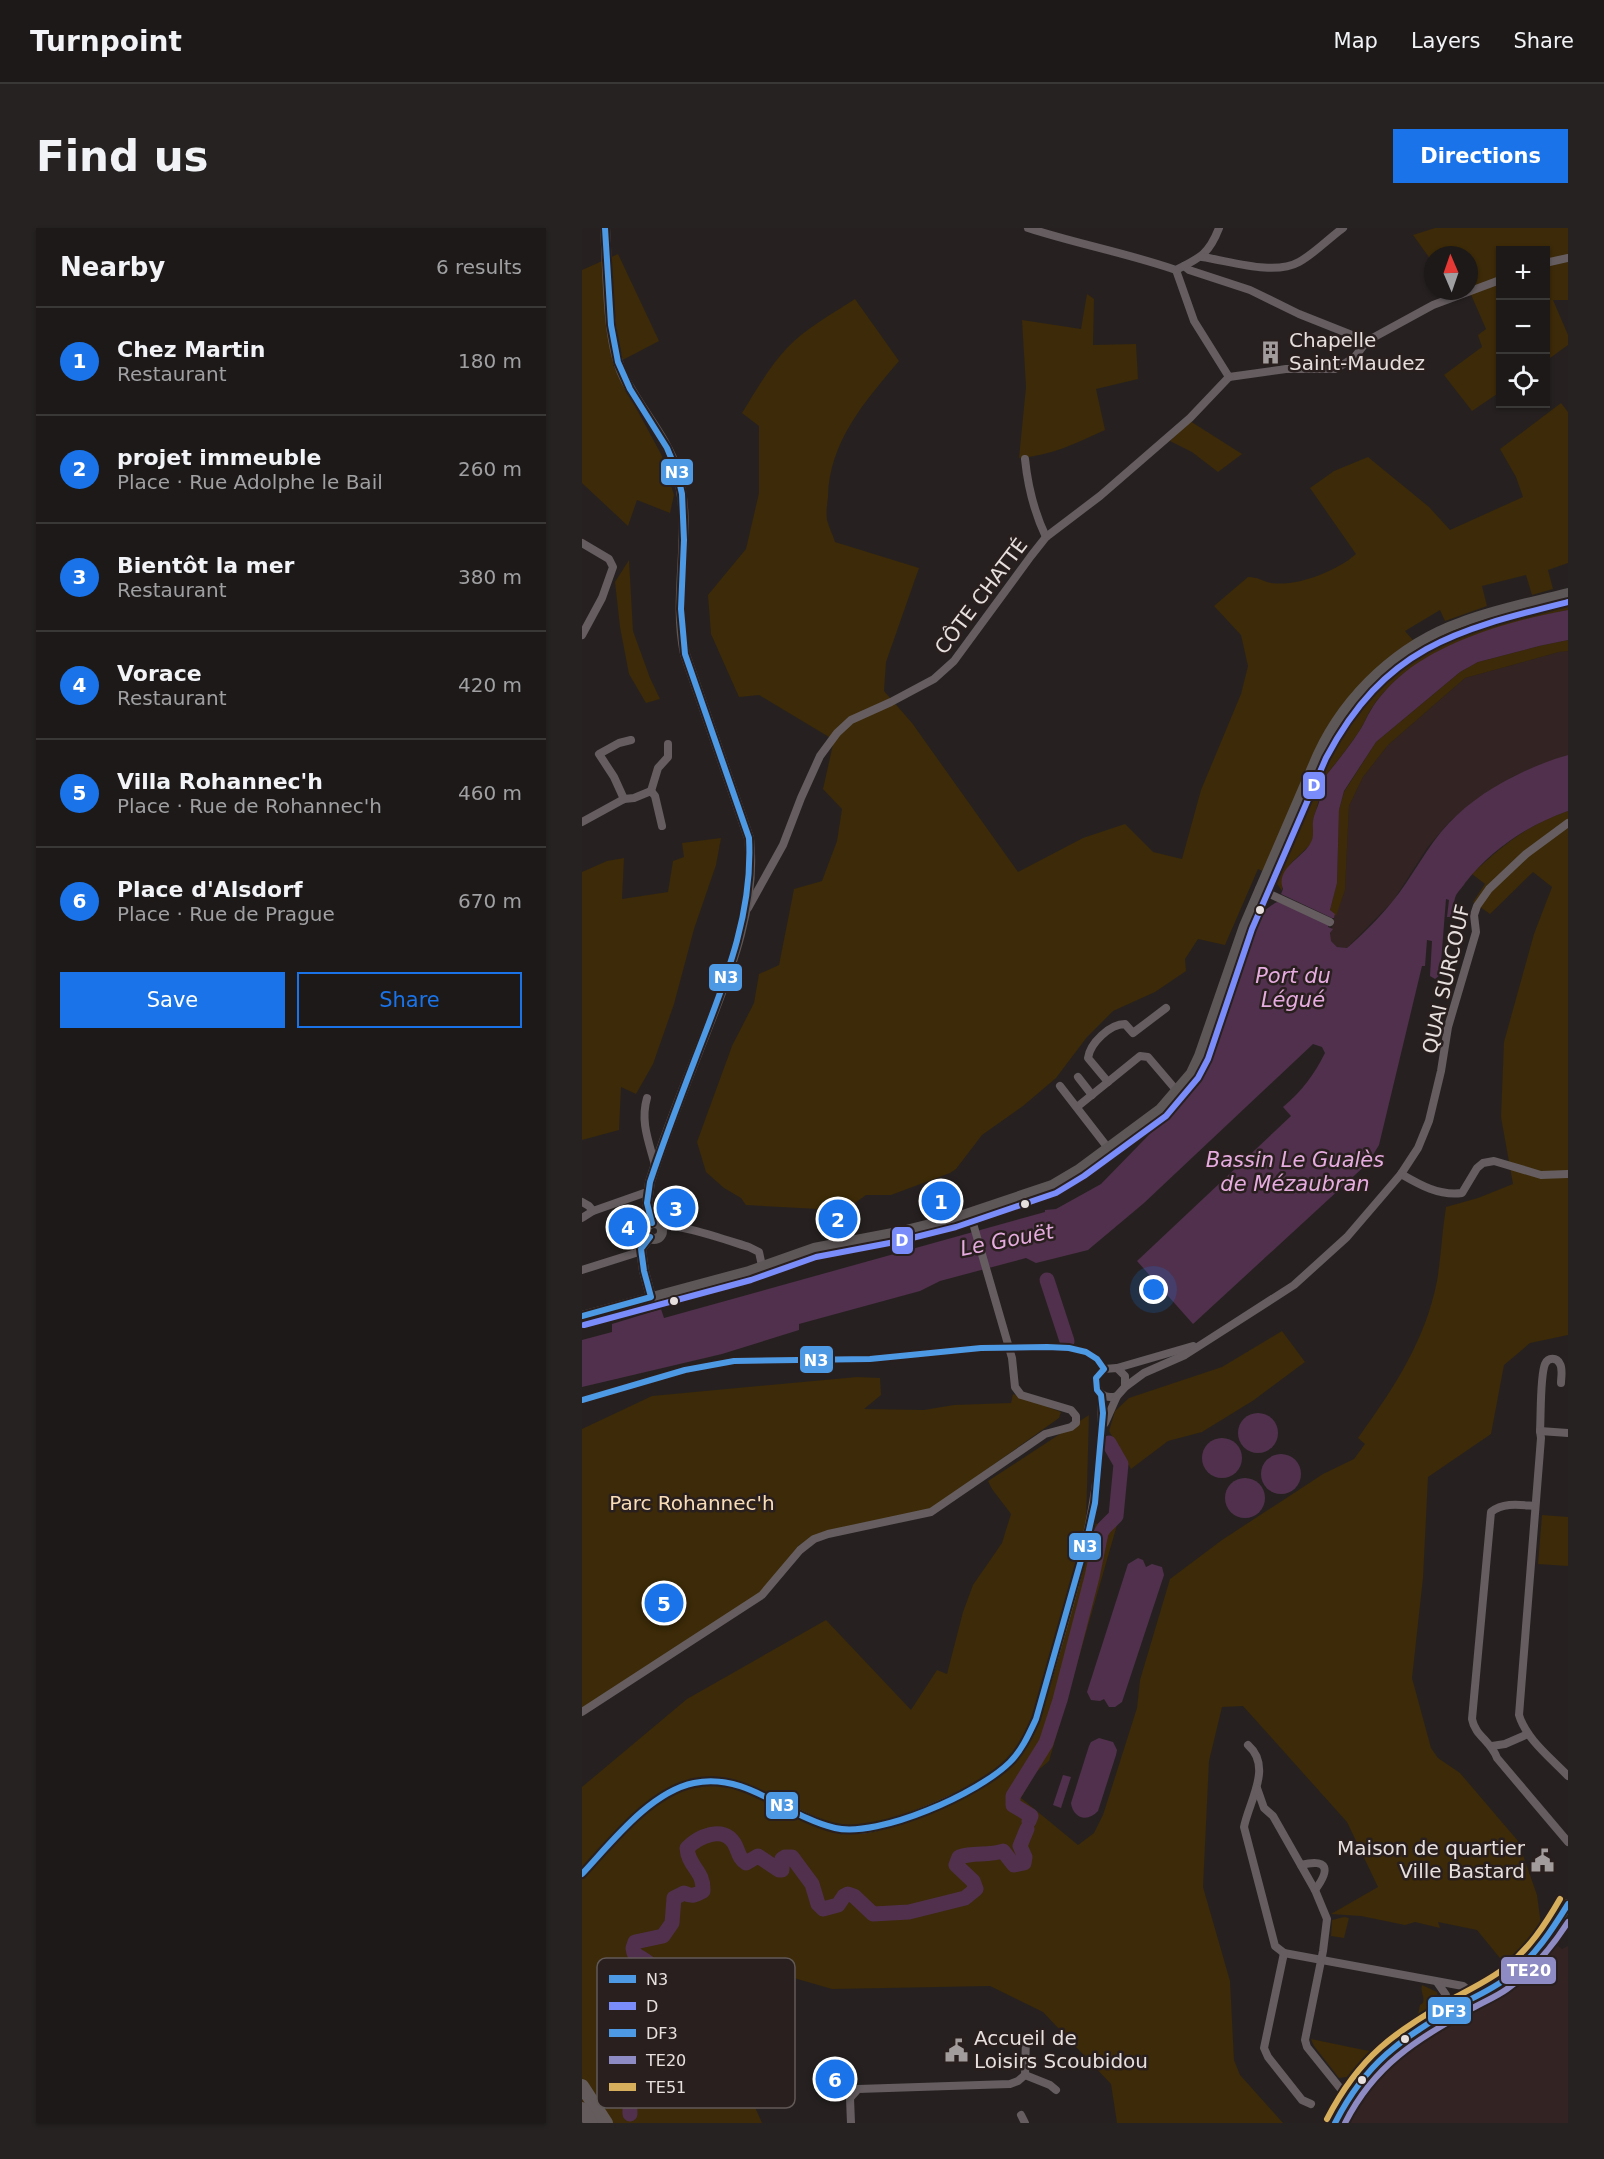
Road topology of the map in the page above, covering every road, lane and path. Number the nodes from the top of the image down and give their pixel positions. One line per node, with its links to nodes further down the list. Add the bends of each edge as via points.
1 (606, 228): 26 (street, via 616,356 623,376 677,471 683,517 682,640 749,838 751,857)
2 (1028, 228): 9 (street)
3 (1219, 228): 5 (street)
4 (1343, 228): 5 (street, via 1297,263 1280,268)
5 (1202, 257): 8 (street)
6 (1568, 258): 7 (street)
7 (1550, 261)
8 (1184, 266): 9 (street); 11 (street)
9 (1176, 270): 12 (street, via 1194,321)
10 (1496, 282): 11 (street, via 1433,305)
11 (1367, 341): 12 (street, via 1354,358 1335,369 1286,369)
12 (1229, 377): 14 (street, CÔTE CHATTÉ, via 1190,418)
13 (1025, 459): 14 (street, via 1028,488)
14 (1047, 537): 26 (street, CÔTE CHATTÉ, via 954,661 934,679 851,720 831,741 820,756 775,862)
15 (582, 543): 17 (street, via 609,559 613,567)
16 (1568, 593): 25 (street, via 1461,622 1408,648 1388,663 1356,695 1328,733)
17 (582, 635)
18 (631, 740): 21 (street, via 599,754)
19 (668, 744): 20 (street, via 668,757 658,768)
20 (651, 791): 21 (street); 24 (street)
21 (624, 799): 22 (street)
22 (583, 819)
23 (1568, 823): 38 (street, QUAI SURCOUF, via 1526,854 1477,906 1476,932 1448,1027 1431,1112 1418,1148)
24 (662, 826)
25 (1259, 889): 27 (street); 32 (street, via 1199,1056)
26 (744, 914): 37 (street, via 732,964)
27 (1330, 922)
28 (1166, 1008): 30 (street, via 1133,1033 1125,1024 1119,1024 1096,1040 1088,1058)
29 (1078, 1077): 33 (street)
30 (1108, 1082): 32 (street, via 1140,1056 1148,1057); 33 (street)
31 (1060, 1086): 35 (street)
32 (1177, 1091): 36 (street, via 1160,1109)
33 (1092, 1095): 35 (street)
34 (647, 1098): 37 (street, via 645,1131)
35 (1077, 1107): 36 (street)
36 (1108, 1148): 43 (street, via 1052,1185)
37 (655, 1165): 40 (street)
38 (1401, 1174): 39 (street, via 1449,1194 1462,1193 1477,1168 1494,1161 1541,1175); 51 (street, QUAI SURCOUF, via 1347,1238 1294,1285)
39 (1568, 1174)
40 (647, 1192): 42 (street); 45 (street)
41 (582, 1202): 42 (street)
42 (593, 1211): 44 (street)
43 (970, 1213): 47 (street, via 814,1248); 52 (street)
44 (582, 1218)
45 (656, 1225): 46 (street, via 647,1229 650,1237); 47 (street, via 677,1226 748,1246 759,1252)
46 (642, 1251): 48 (street); 49 (street)
47 (762, 1266): 49 (street)
48 (582, 1270)
49 (651, 1297): 50 (street)
50 (582, 1316)
51 (1199, 1345): 53 (street, QUAI SURCOUF); 56 (street, QUAI SURCOUF)
52 (1009, 1347): 54 (street, via 1069,1348 1086,1352); 59 (street, via 870,1359 734,1361 685,1370); 64 (street, via 1015,1387 1021,1395 1071,1410 1077,1416 1076,1423 1045,1434 931,1512 814,1539 762,1595)
53 (1117, 1368): 54 (street); 56 (street, via 1125,1376)
54 (1104, 1369): 57 (street, via 1096,1378)
55 (1561, 1383): 61 (street, via 1561,1365 1553,1358 1548,1360)
56 (1125, 1387): 58 (street)
57 (1101, 1395): 58 (street); 60 (street)
58 (1117, 1396): 60 (street)
59 (582, 1400)
60 (1102, 1430): 72 (street, via 1095,1503 1087,1539 1036,1719 1014,1758 1000,1772 914,1814 856,1830 830,1827 746,1788 727,1783 693,1783 653,1803)
61 (1540, 1431): 62 (street); 63 (street)
62 (1568, 1433)
63 (1535, 1506): 65 (street, via 1519,1715); 67 (street, via 1506,1505 1491,1512 1472,1719 1478,1733)
64 (582, 1712)
65 (1528, 1734): 67 (street); 68 (street)
66 (1248, 1745): 69 (street, via 1259,1763)
67 (1492, 1746): 70 (street, via 1497,1758)
68 (1568, 1776)
69 (1257, 1788): 71 (street, via 1264,1808 1273,1816); 75 (street, via 1244,1827 1271,1936)
70 (1568, 1842)
71 (1301, 1865): 73 (street); 73 (street, via 1323,1865 1325,1876)
72 (582, 1874)
73 (1315, 1890): 76 (street, via 1326,1919)
74 (1568, 1904): 78 (street, via 1549,1935 1520,1968)
75 (1284, 1953): 76 (street); 85 (street, via 1264,2048 1302,2100)
76 (1322, 1960): 77 (street); 84 (street, via 1305,2040)
77 (1437, 1982): 78 (street, via 1463,1986); 79 (street)
78 (1476, 1996): 79 (street)
79 (1451, 2010): 84 (street, via 1388,2050)
80 (1026, 2037): 81 (street)
81 (1026, 2075): 83 (street); 89 (street, via 1010,2084 858,2089 850,2098)
82 (582, 2086): 88 (highway)
83 (1056, 2090)
84 (1348, 2098): 90 (street)
85 (1311, 2104)
86 (582, 2109): 87 (highway)
87 (591, 2123)
88 (606, 2123)
89 (851, 2123)
90 (1335, 2123)

